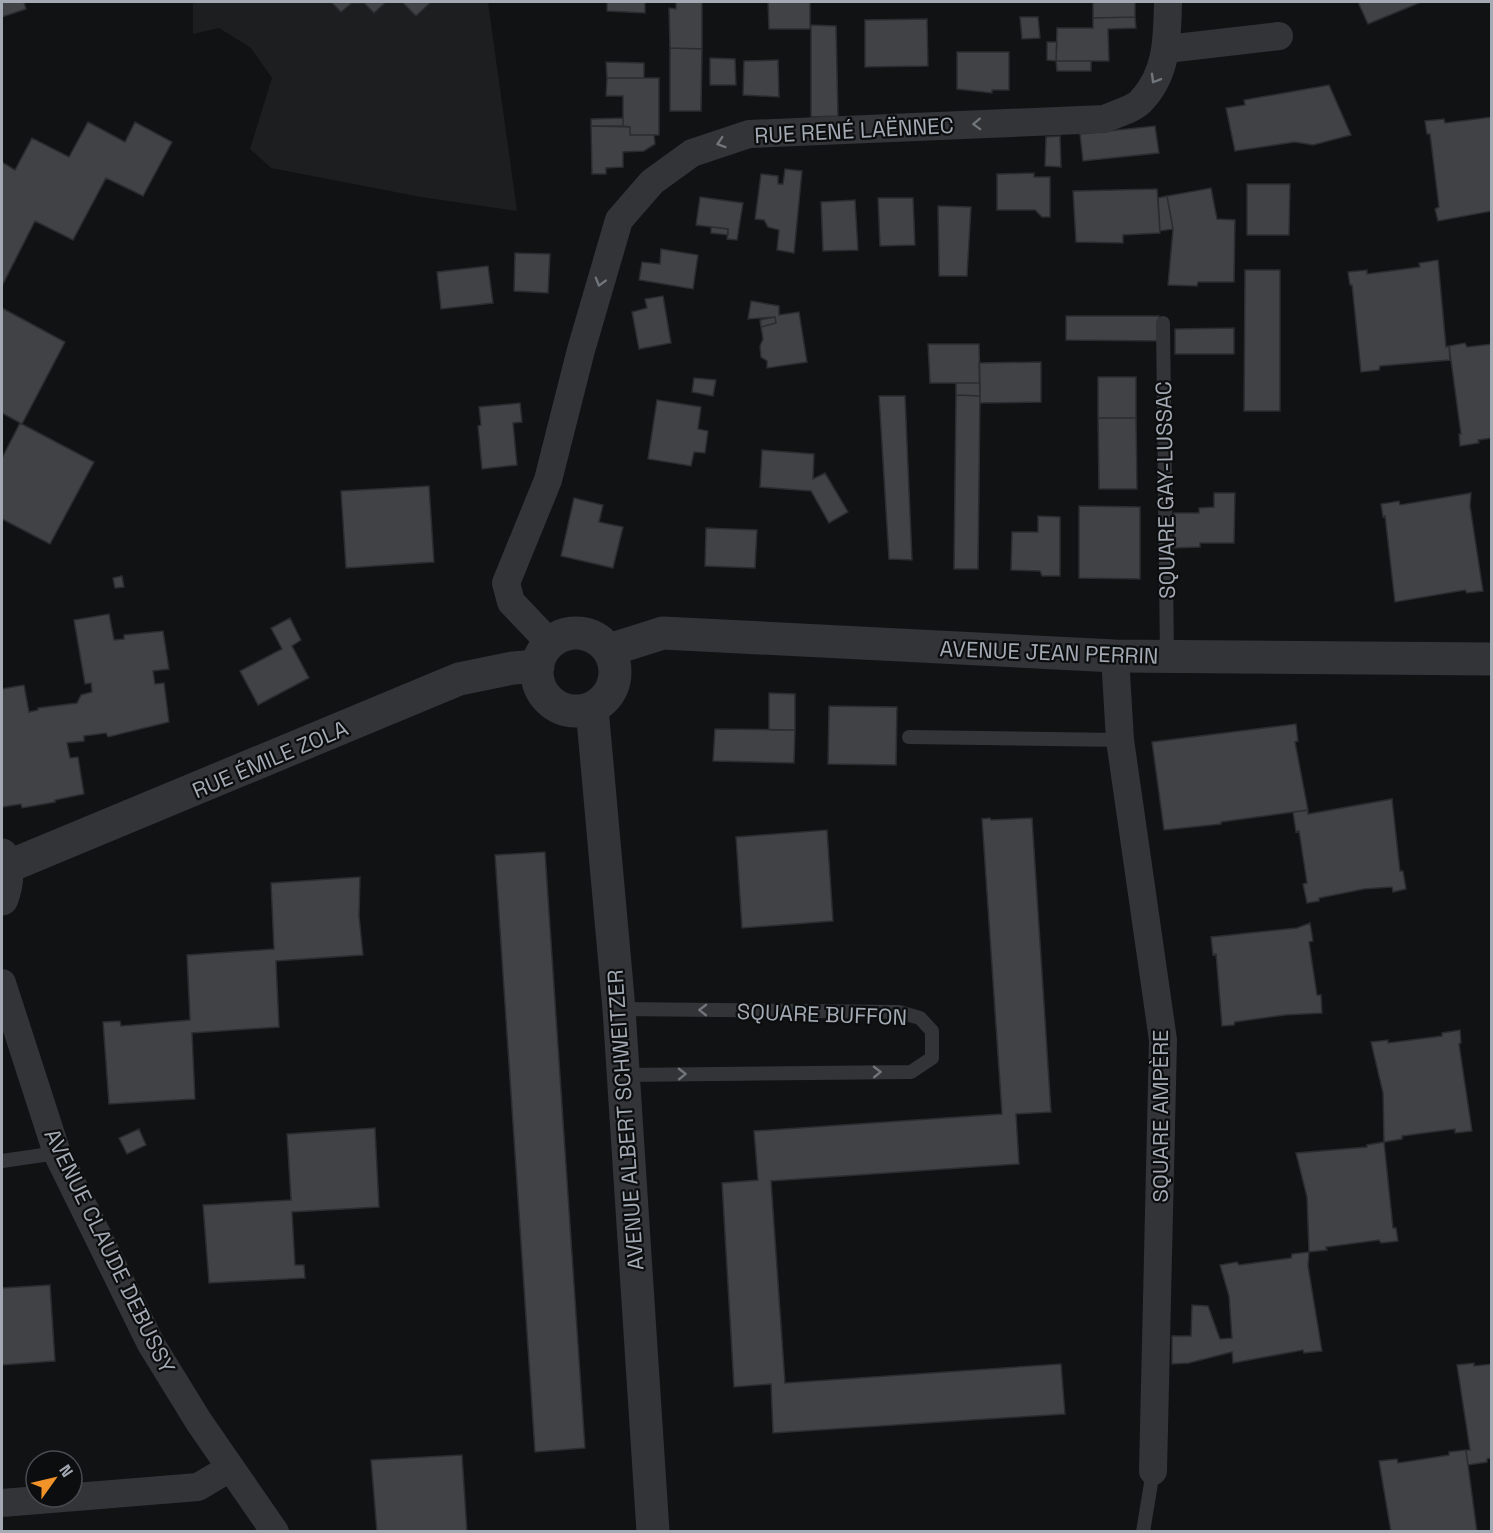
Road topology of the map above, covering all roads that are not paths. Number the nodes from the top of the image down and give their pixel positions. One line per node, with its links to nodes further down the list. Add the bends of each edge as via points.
1 (1168, 2): 3 (street, RUE RENÉ LAËNNEC)
2 (1280, 36): 3 (street)
3 (1167, 49): 6 (street, RUE RENÉ LAËNNEC, one-way to 6, via 1160,71 1142,102 1104,119 749,134 692,153 652,182 618,220 548,480 506,583 512,602)
4 (1163, 323): 8 (lane, SQUARE GAY-LUSSAC)
5 (609, 650): 6 (street, via 602,641 581,633 559,636); 7 (street, AVENUE JEAN PERRIN, via 663,633); 10 (street, via 614,660 615,683 602,702)
6 (544, 655): 10 (street, via 537,678 548,699 569,711); 13 (street, RUE ÉMILE ZOLA, via 459,679)
7 (1115, 656): 8 (street, AVENUE JEAN PERRIN); 12 (street, SQUARE AMPÈRE)
8 (1167, 657): 9 (street, AVENUE JEAN PERRIN)
9 (1491, 659)
10 (592, 708): 15 (street, AVENUE ALBERT SCHWEITZER)
11 (909, 737): 12 (lane)
12 (1120, 740): 20 (street, SQUARE AMPÈRE, via 1164,1040)
13 (3, 874)
14 (2, 983): 17 (street, AVENUE CLAUDE DEBUSSY)
15 (619, 1009): 16 (street, AVENUE ALBERT SCHWEITZER); 16 (lane, SQUARE BUFFON, one-way to 15, via 911,1072 932,1058 932,1031 920,1018 899,1012)
16 (623, 1075): 23 (street, AVENUE ALBERT SCHWEITZER)
17 (57, 1153): 18 (lane); 19 (street, AVENUE CLAUDE DEBUSSY, via 151,1344)
18 (2, 1161)
19 (230, 1468): 21 (street, via 198,1487); 22 (street, AVENUE CLAUDE DEBUSSY)
20 (1153, 1471): 24 (lane)
21 (2, 1503)
22 (275, 1532)
23 (653, 1532)
24 (1143, 1532)

